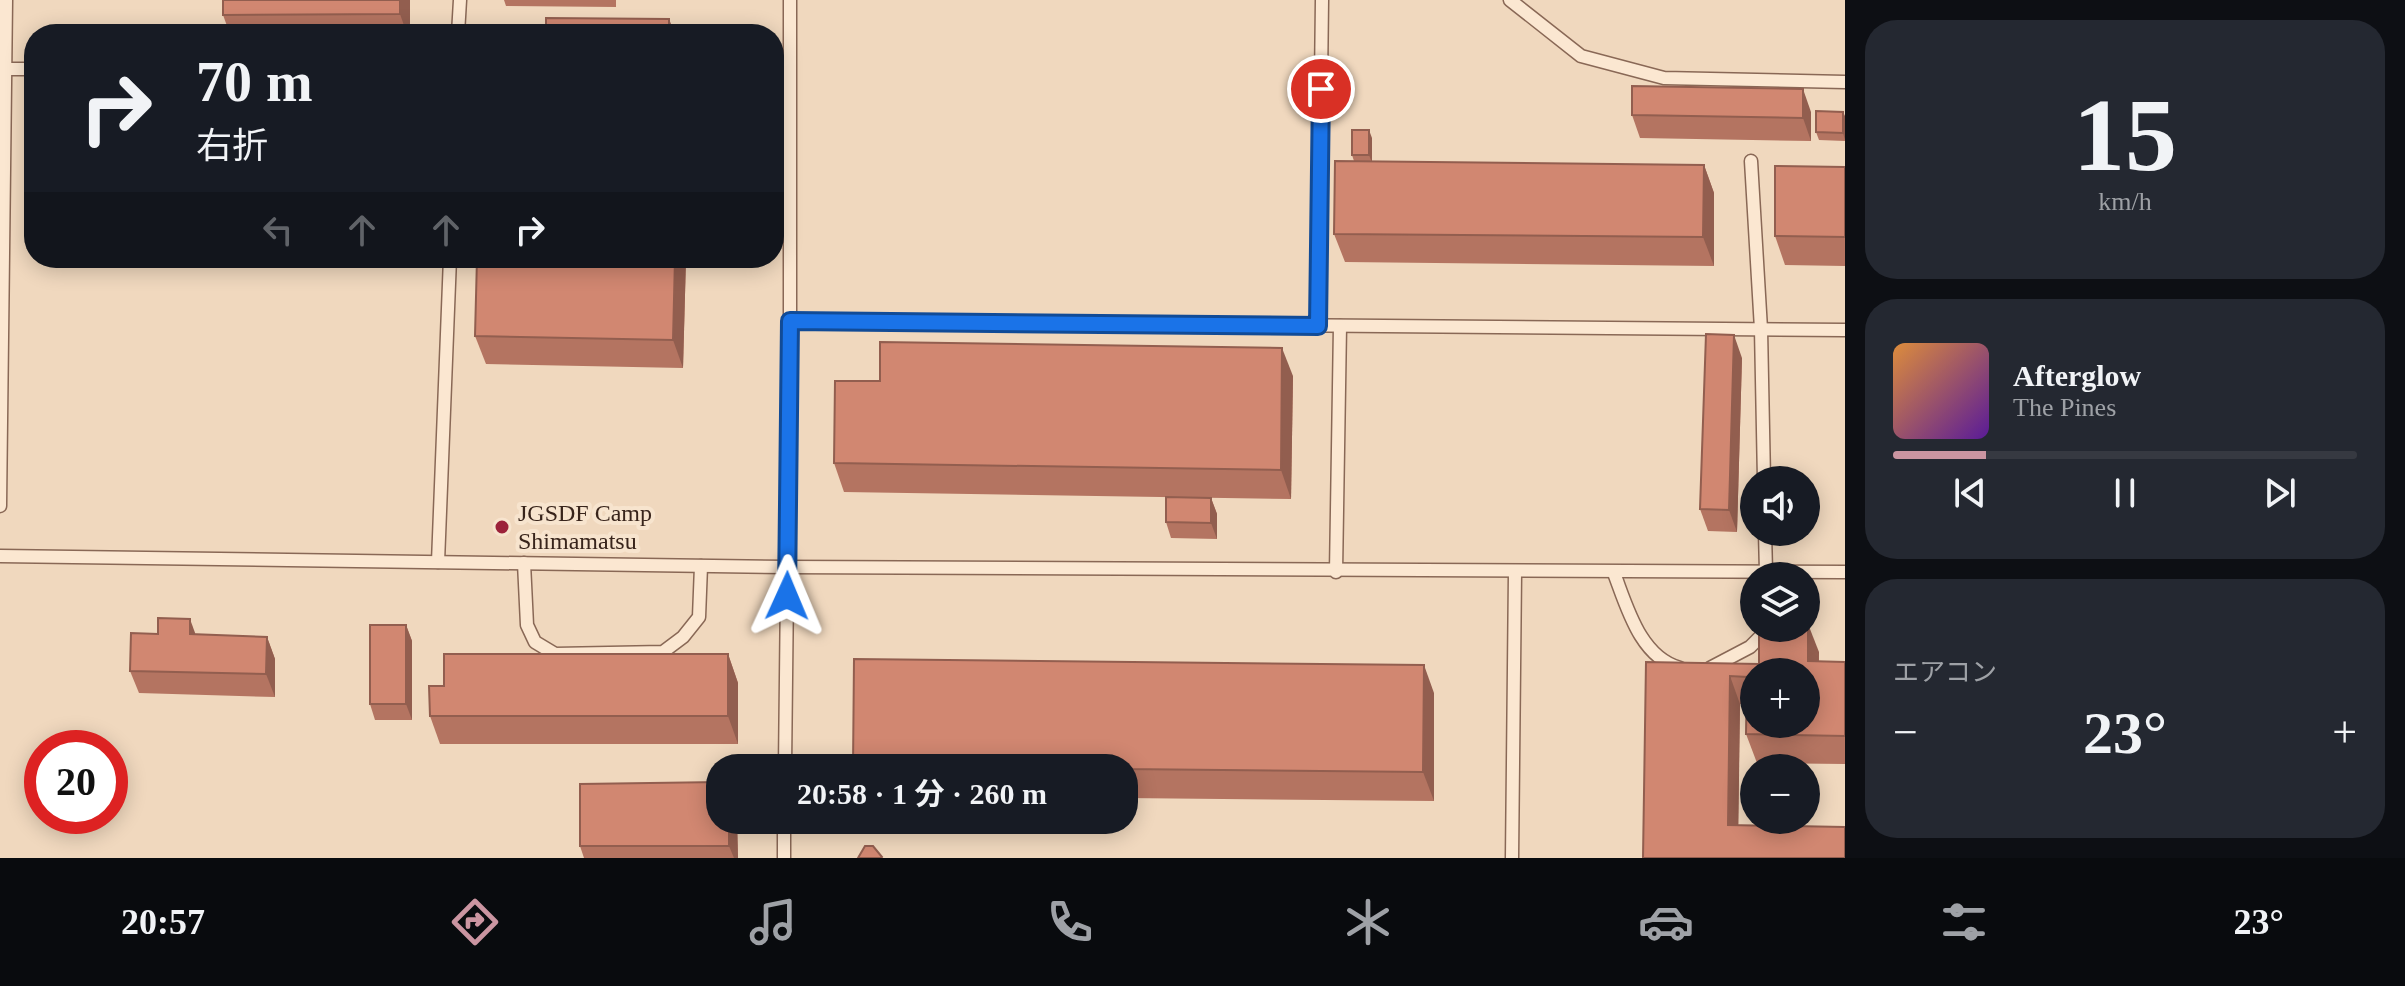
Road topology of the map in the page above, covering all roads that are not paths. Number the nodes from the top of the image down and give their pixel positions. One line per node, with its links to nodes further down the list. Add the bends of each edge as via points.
1 (6, 0): 7 (lane)
2 (460, 0): 6 (lane)
3 (790, 0): 11 (lane)
4 (1322, 0): 16 (lane)
5 (1510, 0): 9 (lane, via 1581,56 1664,78)
6 (459, 24)
7 (5, 69): 8 (lane); 13 (lane)
8 (24, 69)
9 (1845, 82)
10 (784, 127): 11 (lane)
11 (790, 127): 15 (lane)
12 (1751, 161): 18 (lane)
13 (2, 232): 21 (lane)
14 (450, 268): 23 (lane)
15 (790, 321): 16 (lane); 26 (lane)
16 (1318, 326): 17 (lane)
17 (1340, 326): 18 (lane); 27 (lane)
18 (1761, 329): 19 (lane); 20 (lane)
19 (1845, 330)
20 (1764, 466)
21 (0, 506)
22 (0, 556): 23 (lane)
23 (438, 562): 24 (lane)
24 (524, 563): 25 (lane); 25 (lane, via 527,625 535,642 555,654 663,652 699,617)
25 (701, 566): 26 (lane)
26 (787, 567): 27 (lane); 34 (lane)
27 (1336, 572): 30 (lane)
28 (1740, 572): 31 (lane)
29 (1845, 572): 32 (lane)
30 (1515, 573): 31 (lane); 37 (lane)
31 (1614, 573): 33 (lane, via 1634,625 1653,652 1675,667 1700,671 1725,663)
32 (1820, 573)
33 (1751, 642)
34 (785, 754)
35 (784, 834): 36 (lane)
36 (784, 858)
37 (1512, 858)

